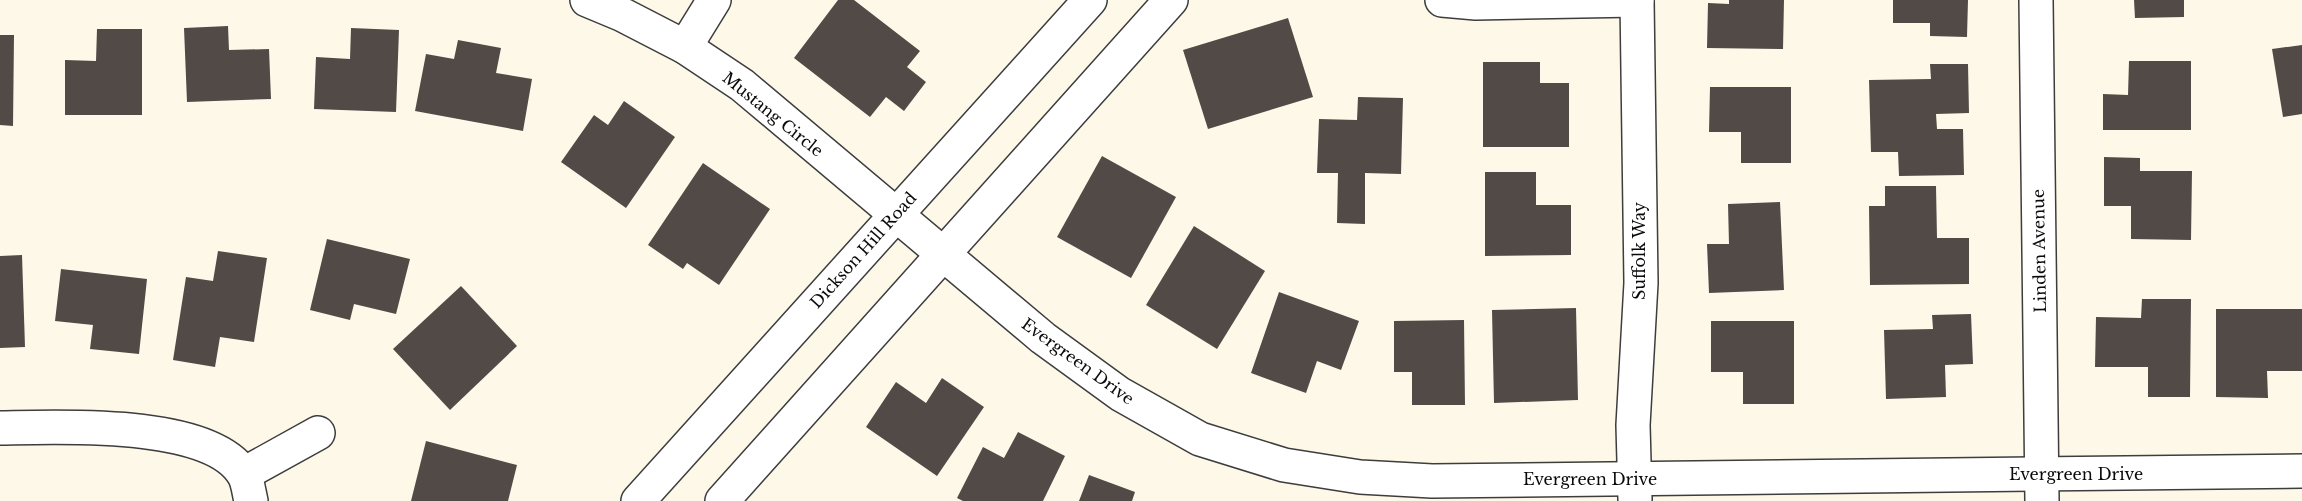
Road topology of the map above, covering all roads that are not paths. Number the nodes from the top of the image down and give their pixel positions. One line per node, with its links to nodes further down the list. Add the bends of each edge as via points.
1 (587, 0): 8 (street, Mustang Circle)
2 (714, 0): 8 (street)
3 (1090, 0): 9 (street, Dickson Hill Road)
4 (1172, 0): 10 (street)
5 (1442, 0): 6 (street)
6 (1637, 0): 16 (street, Suffolk Way, via 1641,283 1634,414)
7 (2036, 0): 15 (street, Linden Avenue)
8 (685, 47): 9 (street, Mustang Circle, via 742,85)
9 (895, 214): 10 (street, Mustang Circle); 17 (street, Dickson Hill Road)
10 (943, 255): 16 (street, Evergreen Drive, via 1043,338 1120,394 1200,439 1284,465 1360,477); 18 (street)
11 (0, 428): 14 (street, via 97,426 183,438 222,452)
12 (318, 433): 14 (street)
13 (2302, 471): 15 (street, Evergreen Drive)
14 (247, 488)
15 (2042, 488): 16 (street, Evergreen Drive)
16 (1635, 490)
17 (638, 501)
18 (722, 501)

